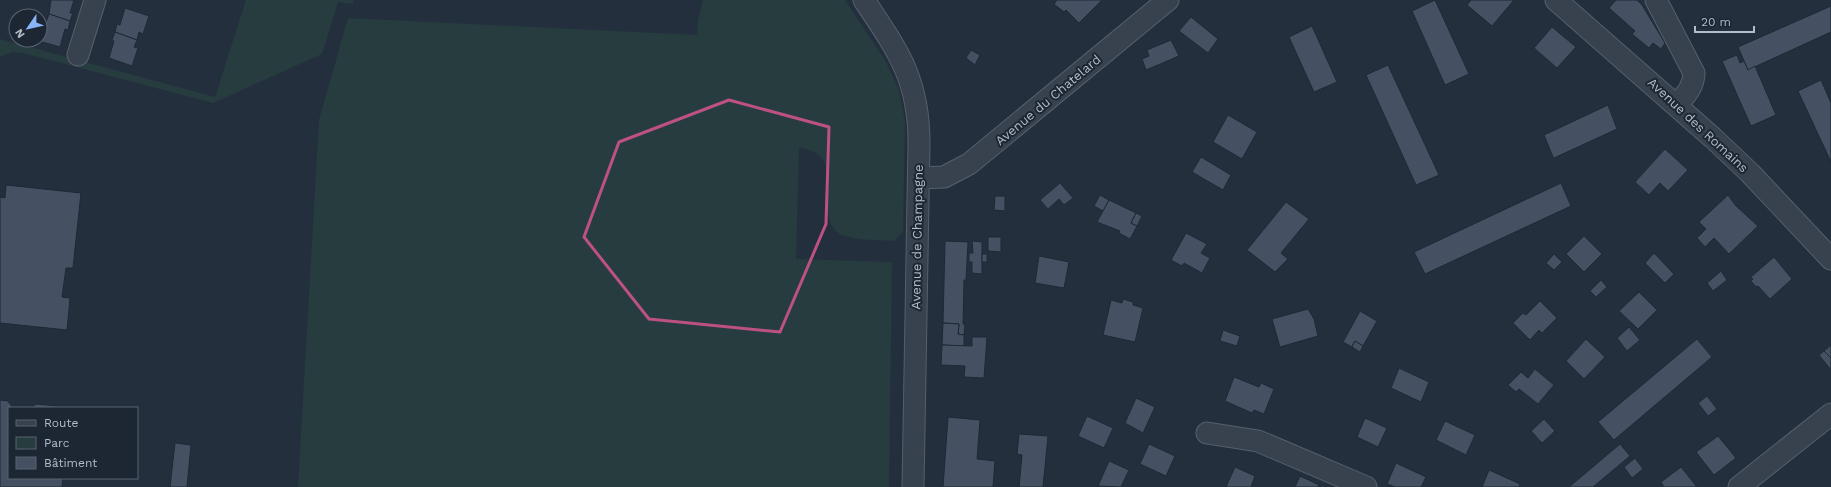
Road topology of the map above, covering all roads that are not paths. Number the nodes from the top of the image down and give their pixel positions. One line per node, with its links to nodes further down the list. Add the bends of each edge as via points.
1 (95, 0): 6 (street)
2 (864, 0): 8 (street, Avenue de Champagne, via 894,46 910,79 916,99 919,126)
3 (1168, 0): 8 (street, Avenue du Chatelard, via 969,164 944,177)
4 (1556, 0): 7 (street, Avenue des Romains)
5 (1656, 0): 7 (street, via 1694,73 1691,87)
6 (78, 54)
7 (1677, 104): 9 (street, Avenue des Romains, via 1750,172)
8 (919, 178): 12 (street, Avenue de Champagne)
9 (1831, 259)
10 (1831, 414): 14 (street)
11 (1207, 433): 13 (street, via 1258,441)
12 (913, 487)
13 (1366, 487)
14 (1739, 487)

